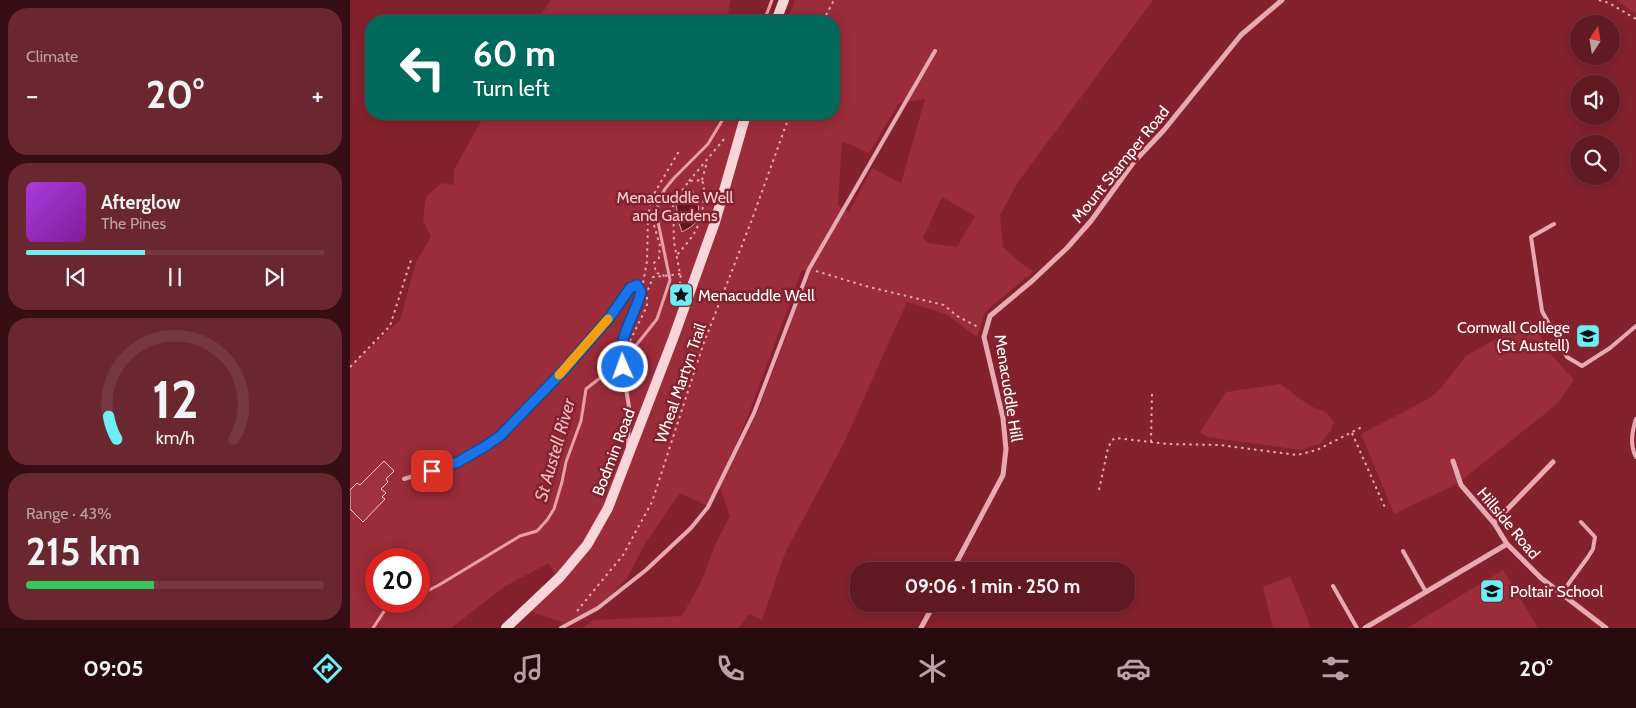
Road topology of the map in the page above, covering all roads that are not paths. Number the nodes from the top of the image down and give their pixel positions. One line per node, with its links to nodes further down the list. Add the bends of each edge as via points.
1 (784, 0): 3 (main road)
2 (1282, 0): 7 (street, Mount Stamper Road, via 1241,35 1164,130 1133,162 1091,221 1067,248)
3 (778, 15)
4 (935, 51): 25 (lane, via 809,269 754,413 708,507 646,570 598,608)
5 (744, 120): 10 (main road, Bodmin Road, via 715,222)
6 (1554, 224): 8 (lane, via 1531,237 1542,311 1567,357 1582,366)
7 (990, 316): 19 (street, Menacuddle Hill, via 984,337 1003,418 1006,449 1003,475)
8 (1636, 326)
9 (1636, 419): 11 (lane, via 1633,428)
10 (628, 456): 14 (lane, via 629,407 620,352 641,292 637,285 630,288 610,317 565,369 500,436 458,462); 24 (main road, Bodmin Road, via 608,508 587,546 560,577)
11 (1636, 457)
12 (1453, 461): 16 (street, Hillside Road, via 1462,485)
13 (1552, 462): 16 (street)
14 (404, 479)
15 (1581, 522): 22 (lane, via 1594,537 1593,549)
16 (1494, 523): 17 (street, Hillside Road)
17 (1507, 544): 21 (street); 22 (street, Hillside Road)
18 (1402, 552): 21 (lane)
19 (957, 562)
20 (1332, 586): 27 (lane)
21 (1426, 592): 28 (street)
22 (1561, 594): 29 (street, Hillside Road)
23 (930, 612): 26 (street)
24 (506, 628)
25 (561, 628)
26 (921, 628)
27 (1357, 628)
28 (1365, 628)
29 (1606, 628)

